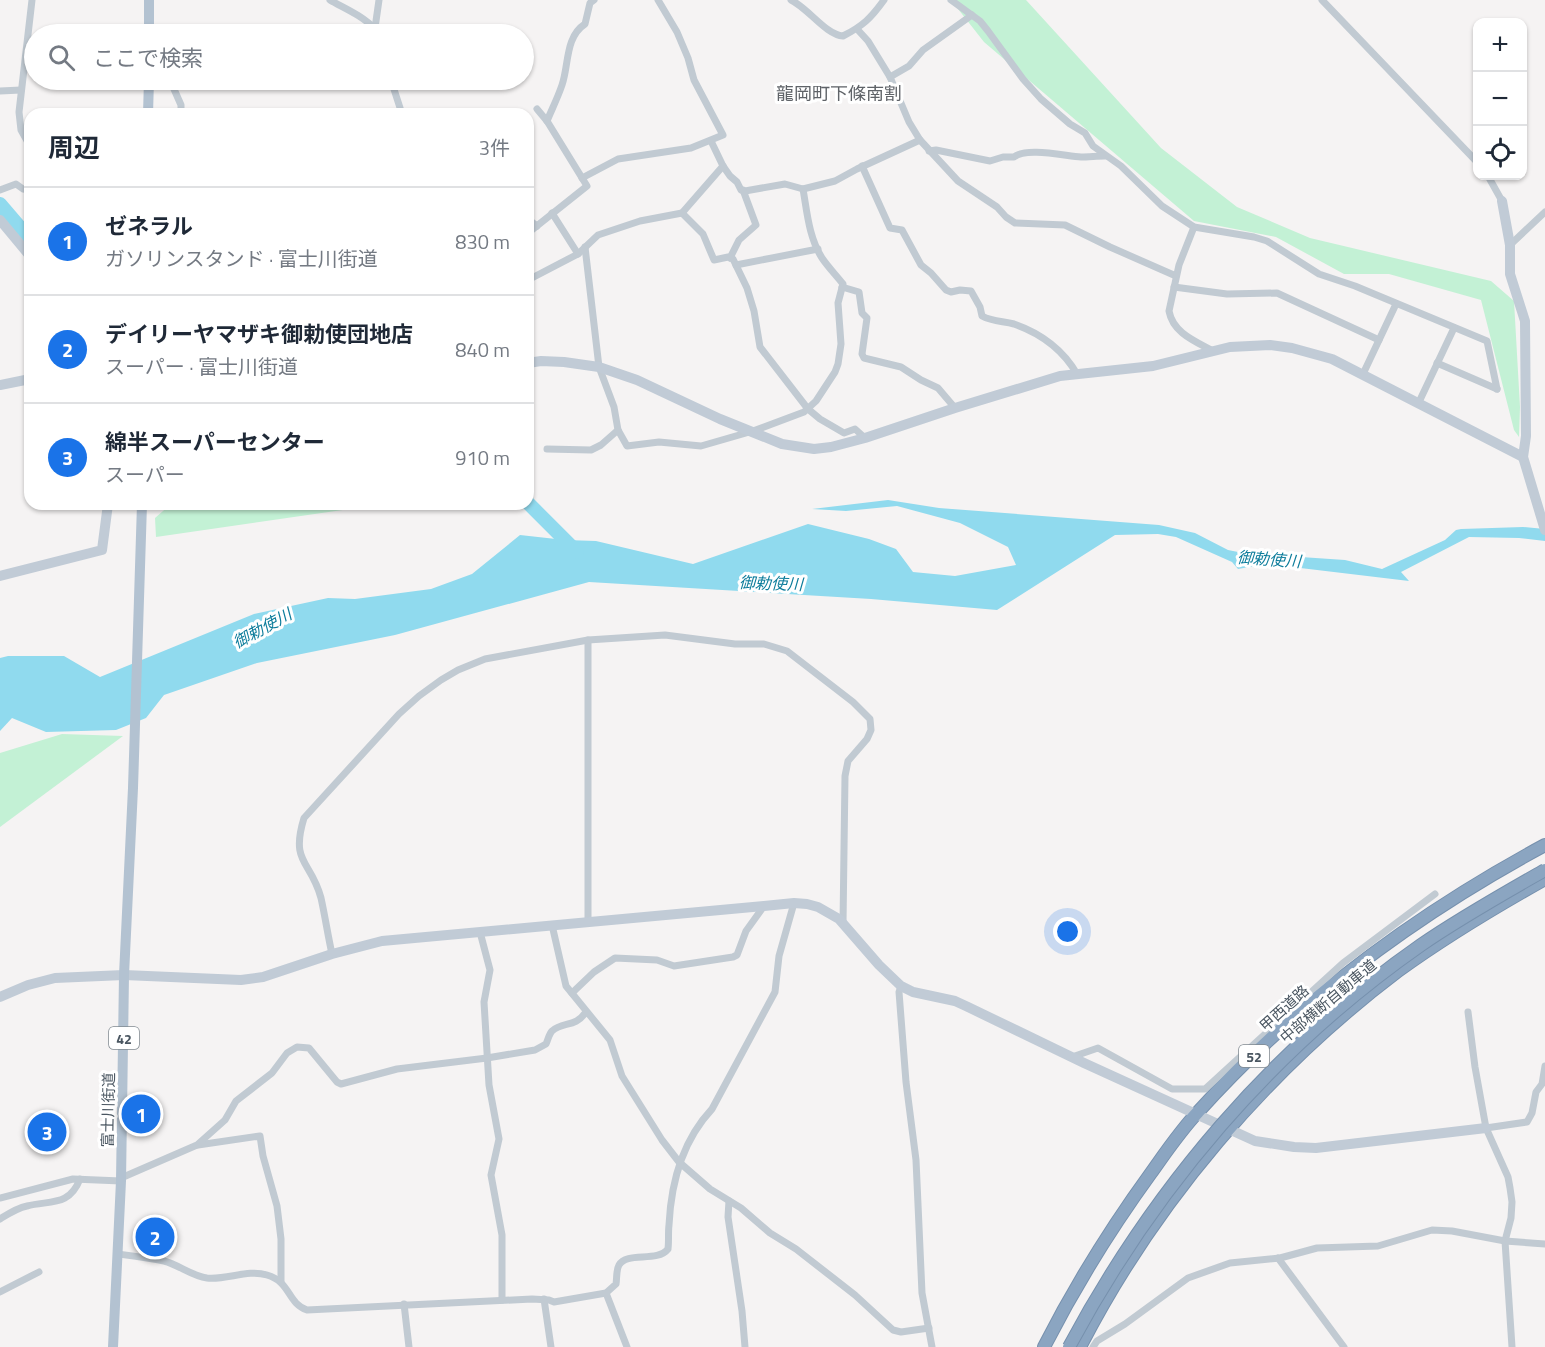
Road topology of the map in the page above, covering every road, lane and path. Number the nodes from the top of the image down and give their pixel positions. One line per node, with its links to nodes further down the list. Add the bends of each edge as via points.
1 (32, 0): 12 (street)
2 (148, 0): 13 (main road)
3 (330, 0): 14 (street)
4 (379, 0): 15 (street)
5 (594, 0): 28 (street, via 585,24 578,28 569,46 563,84)
6 (658, 0): 31 (street, via 677,32 694,80 723,135)
7 (791, 0): 16 (street, via 837,35)
8 (884, 0): 16 (street)
9 (951, 0): 11 (street)
10 (1322, 0): 34 (street)
11 (972, 15): 18 (street); 33 (street, via 1041,99 1085,133)
12 (29, 24)
13 (149, 24)
14 (366, 24)
15 (377, 24)
16 (857, 29): 18 (street)
17 (24, 65): 19 (street)
18 (891, 77): 30 (street)
19 (21, 90): 23 (street); 29 (street, via 19,121)
20 (149, 90): 24 (main road)
21 (174, 90): 25 (street)
22 (394, 90): 26 (street)
23 (0, 91)
24 (148, 108)
25 (181, 108)
26 (400, 108)
27 (537, 109): 28 (street)
28 (547, 121): 37 (street)
29 (24, 135)
30 (920, 140): 32 (street); 36 (street)
31 (711, 141): 35 (street); 37 (street, via 691,148 618,159)
32 (929, 151): 33 (street, via 990,161 1018,154); 59 (street, via 958,182 1015,223 1065,225)
33 (1105, 156): 50 (street, via 1121,166 1162,206)
34 (1473, 158)
35 (723, 166): 42 (street); 46 (street)
36 (862, 166): 40 (street, via 835,182); 70 (street, via 890,228 902,230 921,265 946,290 971,291 982,316 1012,324 1050,342)
37 (582, 178): 45 (street, via 587,186)
38 (1490, 180): 43 (street)
39 (24, 189): 41 (street, via 16,184)
40 (803, 189): 42 (street, via 785,184); 55 (street)
41 (0, 190)
42 (743, 190): 57 (street, via 756,225 739,240)
43 (1502, 201): 52 (street)
44 (1545, 212): 52 (street)
45 (552, 213): 49 (street); 56 (street)
46 (682, 213): 53 (street, via 614,229 598,235); 57 (street, via 703,234 714,260)
47 (0, 220): 54 (street)
48 (534, 224): 49 (street)
49 (537, 226): 51 (street)
50 (1194, 227): 59 (street); 63 (street, via 1267,241 1319,274)
51 (534, 228)
52 (1510, 245): 81 (street, via 1510,274 1525,321)
53 (585, 247): 56 (street); 69 (street)
54 (24, 249)
55 (818, 249): 58 (street); 61 (street)
56 (578, 254): 60 (street)
57 (730, 258): 58 (street)
58 (736, 266): 76 (street, via 754,311 760,347)
59 (1176, 276): 62 (street)
60 (534, 277)
61 (843, 287): 75 (street, via 859,292 862,313 867,318 864,358 901,367 938,388); 76 (street, via 838,303 838,364)
62 (1174, 288): 65 (street, via 1227,294 1277,293); 66 (street, via 1169,311 1173,323 1186,336)
63 (1396, 304): 64 (street); 65 (street)
64 (1454, 328): 68 (street); 68 (street, via 1487,340 1497,389)
65 (1378, 340): 71 (street)
66 (1214, 351): 70 (street, via 1152,366); 71 (street, via 1253,345 1292,348 1332,359)
67 (534, 362): 69 (street)
68 (1437, 363): 74 (street)
69 (599, 367): 77 (street); 78 (street)
70 (1077, 374): 75 (street, via 1035,382)
71 (1363, 374): 74 (street)
72 (24, 380): 73 (street)
73 (0, 385)
74 (1419, 402): 81 (street)
75 (954, 408): 79 (street)
76 (808, 409): 78 (street); 79 (street, via 836,430 844,433 855,429)
77 (618, 430): 78 (street, via 627,446 658,442 701,446); 80 (street, via 591,450)
78 (753, 431): 79 (street, via 782,444 814,449)
79 (865, 438)
80 (547, 449)
81 (1523, 457): 84 (street)
82 (107, 510): 85 (street, via 102,549)
83 (142, 510): 98 (main road, 富士川街道 / 42)
84 (1545, 531)
85 (0, 576)
86 (588, 640): 93 (street); 94 (street, via 665,635 776,647 794,656 870,719 871,730 848,761 845,776); 97 (street, via 485,659 441,680 399,714 304,818 299,849 321,898)
87 (1545, 845): 108 (highway, 甲西道路 / 52, via 1440,907 1344,975)
88 (1545, 870): 137 (highway, 中部横断自動車道, bridge, via 1414,950 1335,1012 1271,1071 1172,1183 1117,1263)
89 (1545, 879): 109 (highway, 52, via 1399,971 1313,1043)
90 (1435, 894): 104 (street, via 1343,963 1205,1089 1172,1089 1098,1048)
91 (794, 903): 92 (street); 94 (street, via 818,907); 112 (street, via 779,956 775,992)
92 (764, 906): 93 (street); 100 (street, via 733,957 674,966 657,960 615,958)
93 (588, 921): 95 (street)
94 (843, 924): 99 (street)
95 (552, 925): 96 (street); 100 (street, via 564,979)
96 (480, 933): 97 (street, via 382,941); 105 (street, via 489,970 484,1002)
97 (332, 954): 98 (street, via 285,971 241,980)
98 (124, 975): 101 (street, via 55,978); 114 (main road, 富士川街道 / 42)
99 (901, 986): 104 (street, via 955,1001); 129 (street, via 906,1082 916,1161 919,1261)
100 (572, 993): 102 (street)
101 (0, 997)
102 (586, 1012): 105 (street, via 579,1020 554,1029 541,1048); 112 (street, via 610,1040 622,1076)
103 (1468, 1012): 110 (street)
104 (1072, 1057): 108 (street)
105 (487, 1058): 111 (street, via 397,1069 341,1084 309,1048 297,1047 236,1101 225,1120); 127 (street, via 499,1139 492,1175 502,1235)
106 (1545, 1066): 107 (street)
107 (1544, 1083): 110 (street, via 1536,1092 1527,1122)
108 (1197, 1113): 109 (street); 136 (highway, 甲西道路 / 52, via 1108,1235)
109 (1230, 1128): 110 (street, via 1255,1141 1316,1148); 138 (highway, 52, via 1135,1252)
110 (1486, 1128): 118 (street, via 1510,1188 1511,1218)
111 (197, 1145): 114 (street); 123 (street, via 260,1136 278,1206)
112 (679, 1162): 116 (street); 125 (street, via 668,1249 660,1255 621,1262 616,1284)
113 (80, 1179): 114 (street); 115 (street); 117 (street, via 63,1200 26,1206)
114 (121, 1179): 120 (main road, 富士川街道 / 42)
115 (0, 1198)
116 (729, 1201): 129 (street, via 855,1295 893,1329 901,1332); 134 (street)
117 (0, 1219)
118 (1505, 1241): 119 (street); 121 (street, via 1432,1230 1378,1246 1317,1248); 141 (street)
119 (1545, 1244)
120 (118, 1254): 123 (street, via 165,1262 208,1278 259,1273); 130 (main road, 富士川街道 / 42)
121 (1278, 1258): 139 (street, via 1230,1263 1188,1278); 140 (street)
122 (39, 1272): 124 (street)
123 (281, 1282): 128 (street, via 299,1308 307,1310)
124 (0, 1292)
125 (606, 1293): 126 (street, via 554,1302); 133 (street)
126 (543, 1299): 127 (street); 132 (street)
127 (502, 1300): 128 (street)
128 (404, 1304): 131 (street)
129 (929, 1328): 135 (street)
130 (113, 1347)
131 (410, 1347)
132 (551, 1347)
133 (627, 1347)
134 (745, 1347)
135 (933, 1347)
136 (1044, 1347)
137 (1069, 1347)
138 (1080, 1347)
139 (1093, 1347)
140 (1344, 1347)
141 (1512, 1347)

